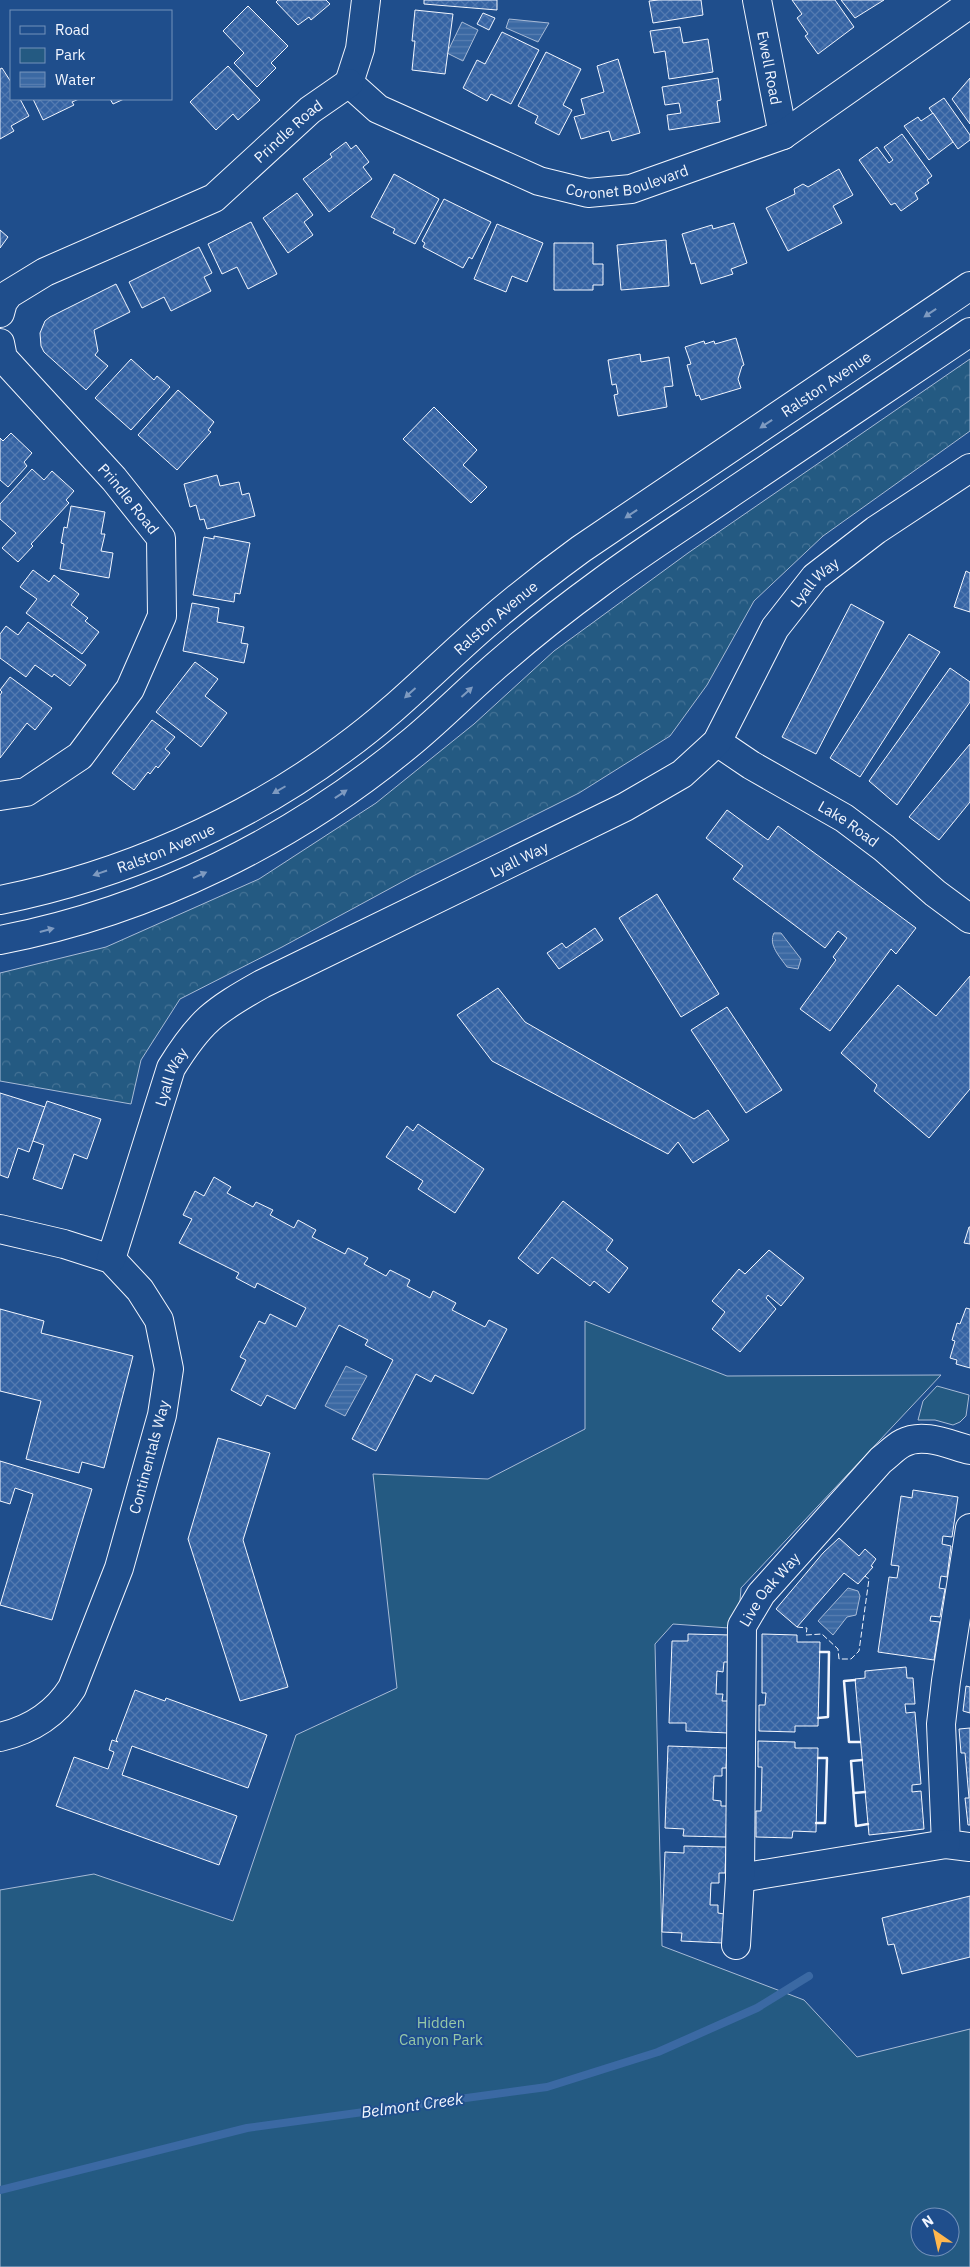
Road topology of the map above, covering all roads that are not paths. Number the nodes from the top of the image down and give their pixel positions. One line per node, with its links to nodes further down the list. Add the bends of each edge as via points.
1 (366, 0): 4 (street, via 360,49)
2 (757, 0): 5 (street, Ewell Road)
3 (970, 4): 5 (street, Coronet Boulevard)
4 (349, 82): 5 (street, Coronet Boulevard, via 378,109 422,130 539,181 588,193 631,189); 7 (street, Prindle Road, via 310,110 214,198 45,272 9,294)
5 (783, 135)
6 (970, 286): 13 (street, Ralston Avenue, one-way to 13, via 581,548 518,597 390,712 344,749 296,780 194,836 140,860)
7 (0, 313)
8 (970, 332): 15 (street, one-way to 8, via 90,918 148,898 259,846 314,813 414,740 504,659 602,582)
9 (0, 343): 12 (street, Prindle Road, via 3,358 114,479 161,538 162,616 130,688 80,756 26,792)
10 (970, 468): 11 (street, Lyall Way, via 876,530 815,577 775,628)
11 (717, 742): 14 (street, Lake Road, via 751,766 844,818 884,848 934,894); 17 (street, Lyall Way, via 682,774 625,807 262,984 224,1005 204,1021 171,1068)
12 (0, 796)
13 (0, 900)
14 (970, 919)
15 (0, 940)
16 (0, 1229): 17 (street, Continentals Way, via 64,1244)
17 (111, 1260): 20 (street, Continentals Way, via 140,1290 159,1320 169,1369 162,1415 119,1568 72,1688 62,1703 43,1719 28,1728)
18 (970, 1450): 22 (street, Live Oak Way, via 928,1439 903,1443 880,1460 754,1603 742,1626)
19 (970, 1528): 21 (street, via 941,1724)
20 (0, 1737)
21 (958, 1845): 22 (street)
22 (740, 1878): 23 (street, Live Oak Way)
23 (736, 1945)

